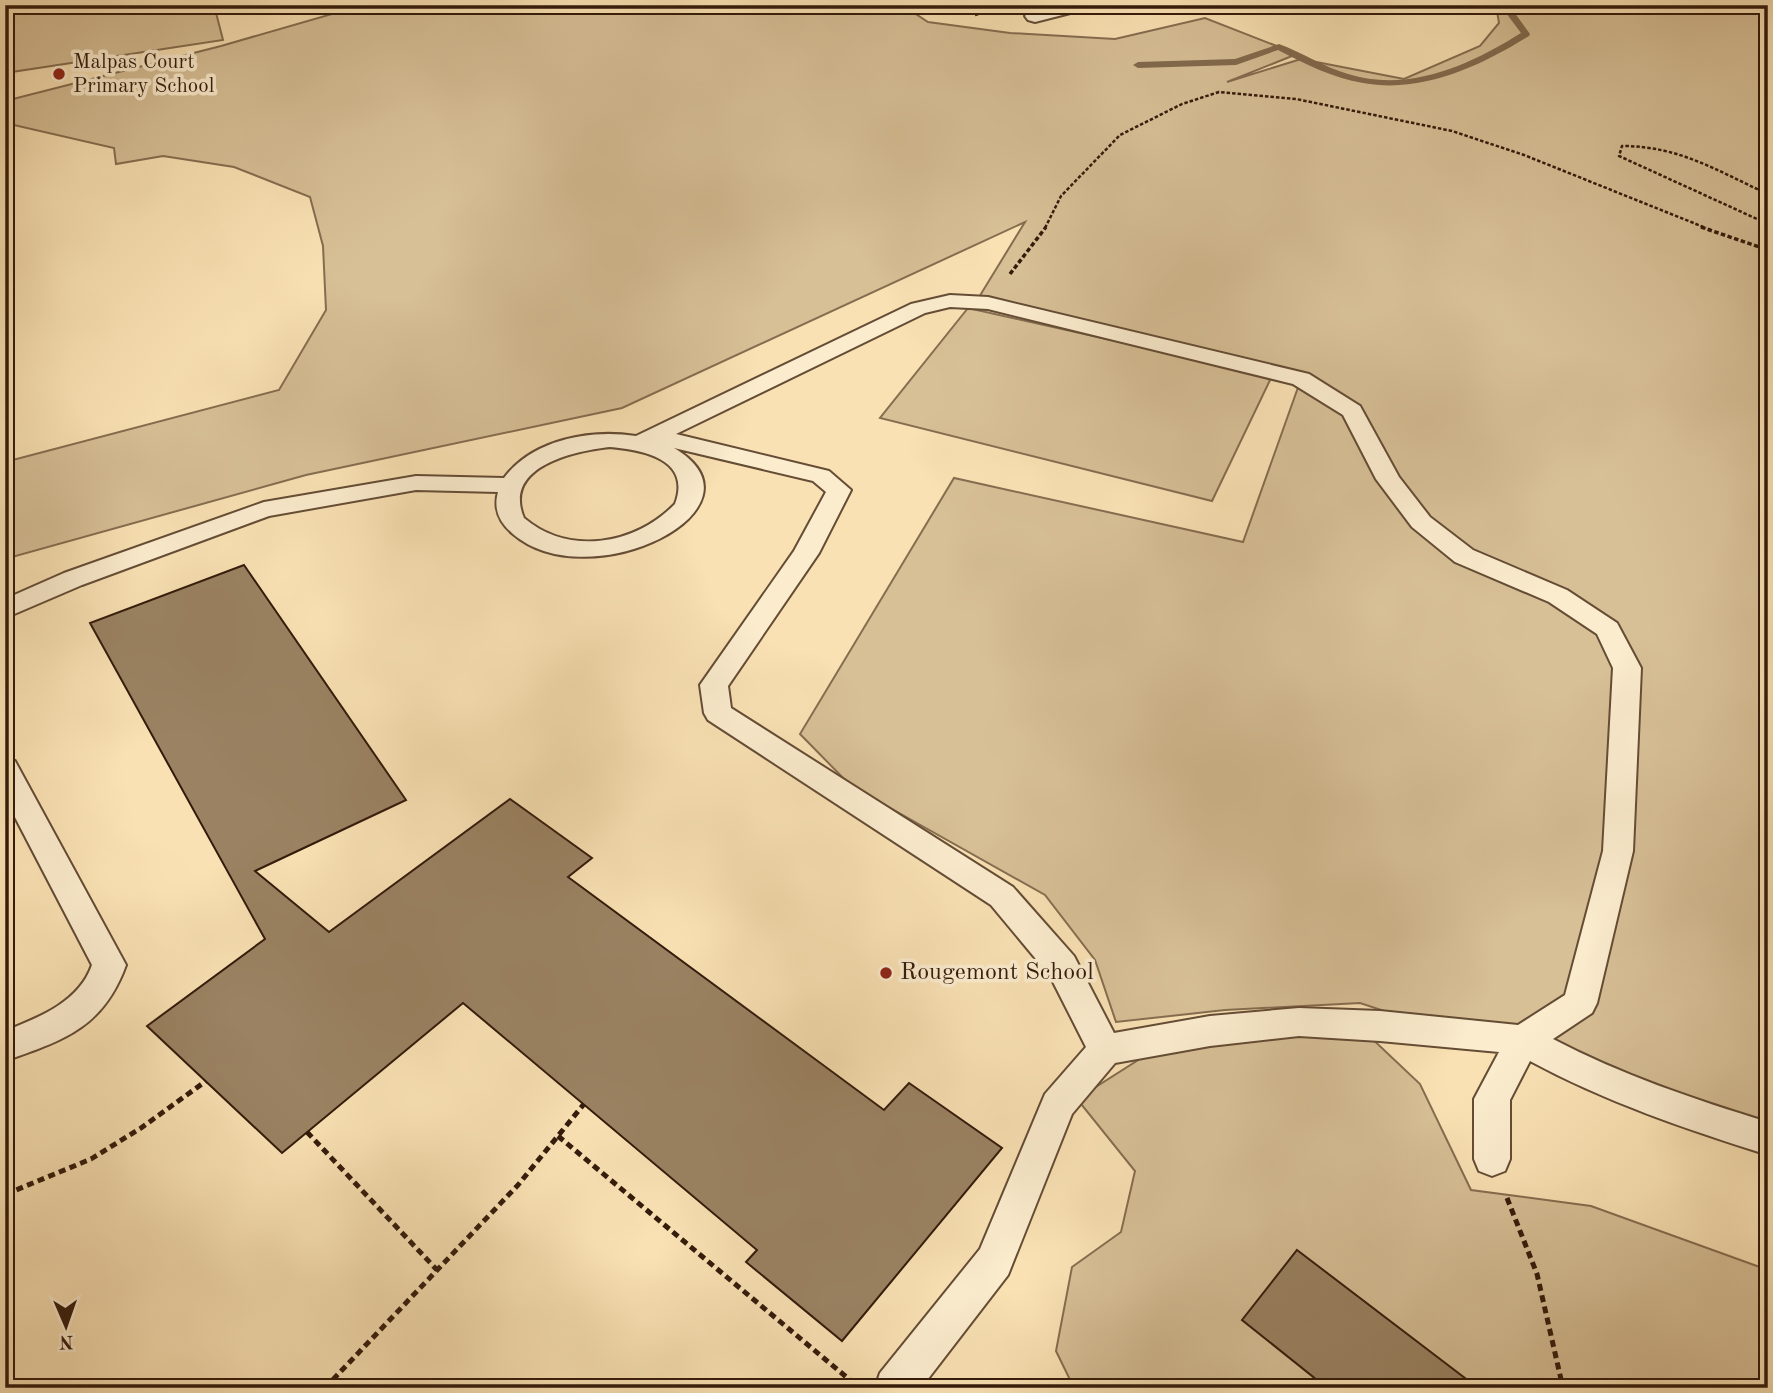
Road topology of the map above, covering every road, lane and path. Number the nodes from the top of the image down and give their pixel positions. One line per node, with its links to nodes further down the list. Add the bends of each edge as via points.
1 (1013, 5): 3 (path)
2 (1079, 5): 4 (street)
3 (975, 15)
4 (1035, 16)
5 (1768, 194): 6 (path, via 1679,153 1652,146 1622,146 1619,156)
6 (1768, 224)
7 (1768, 250): 8 (path, via 1452,131 1296,99 1219,92 1182,104 1120,135 1061,196 1045,228)
8 (988, 303): 9 (lane, via 950,301 918,308); 13 (lane, via 1301,379 1352,411 1388,479 1421,522 1464,556 1558,596 1608,629 1627,668 1618,851 1580,1003)
9 (647, 439): 10 (lane, via 563,448 536,460); 10 (lane, via 685,468 691,486 687,505 661,530 633,543 601,549 568,548 531,537 513,522 506,504); 15 (lane, via 821,476 839,490 806,553 714,685 718,713 1002,896 1062,967)
10 (511, 485): 11 (lane, via 416,483 264,509)
11 (5, 609)
12 (5, 769): 14 (lane, via 109,965 99,990 73,1014)
13 (1523, 1040): 15 (lane, via 1299,1022 1210,1031); 20 (lane, via 1587,1074 1659,1104); 21 (lane, via 1492,1099)
14 (5, 1046)
15 (1105, 1050): 26 (lane, via 1058,1105 994,1262)
16 (206, 1081): 22 (path, via 91,1159 16,1190)
17 (584, 1104): 19 (path)
18 (307, 1132): 23 (path)
19 (558, 1136): 23 (path); 25 (path)
20 (1768, 1139)
21 (1492, 1159): 27 (path, via 1537,1274)
22 (5, 1189)
23 (437, 1270): 24 (path)
24 (326, 1388)
25 (859, 1388)
26 (895, 1388)
27 (1563, 1388)

